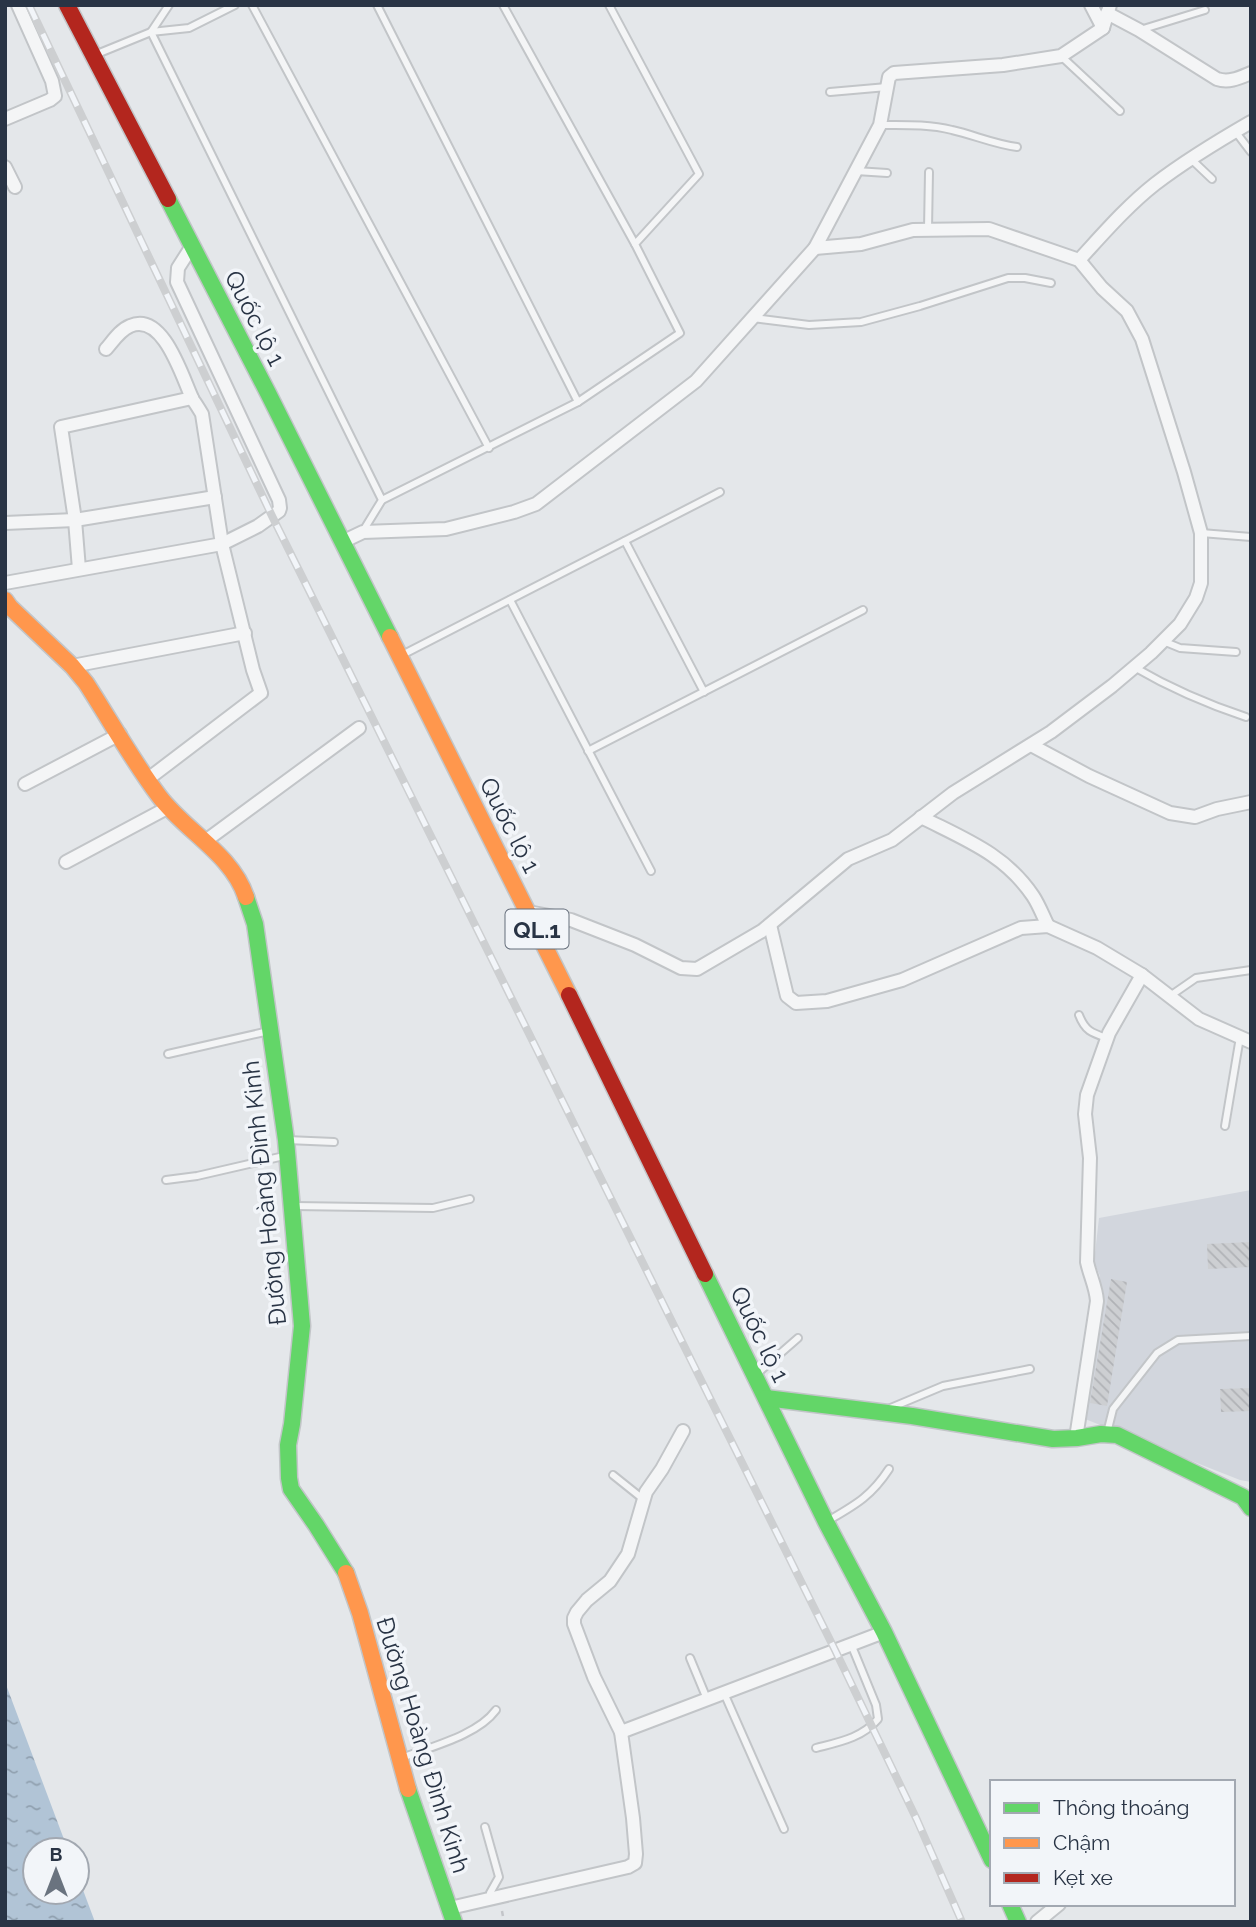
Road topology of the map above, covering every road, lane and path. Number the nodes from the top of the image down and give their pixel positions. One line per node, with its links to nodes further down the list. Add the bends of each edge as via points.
1 (18, 5): 21 (street, via 55,96)
2 (67, 5): 15 (main road, Quốc lộ 1 / QL.1)
3 (169, 5): 14 (lane)
4 (235, 5): 14 (lane, via 189,28)
5 (252, 5): 44 (lane)
6 (377, 5): 43 (lane)
7 (503, 5): 35 (lane)
8 (609, 5): 35 (lane, via 699,174)
9 (1091, 5): 12 (street)
10 (1108, 9): 12 (street); 13 (street)
11 (1205, 10): 13 (lane)
12 (1103, 28): 16 (street)
13 (1139, 30): 17 (street, via 1224,82)
14 (151, 32): 15 (lane); 47 (lane)
15 (93, 56): 36 (main road, Quốc lộ 1 / QL.1)
16 (1061, 56): 18 (street, via 894,72); 20 (lane)
17 (1251, 73)
18 (887, 87): 19 (lane); 23 (street)
19 (830, 92)
20 (1120, 111)
21 (5, 119)
22 (1251, 122): 24 (street)
23 (880, 125): 25 (lane, via 951,129); 29 (street)
24 (1235, 131): 26 (lane); 27 (street)
25 (1017, 147)
26 (1251, 152)
27 (1191, 159): 32 (lane); 38 (street, via 1155,184)
28 (5, 167): 33 (street)
29 (856, 170): 31 (lane); 37 (street)
30 (929, 172): 34 (lane)
31 (887, 173)
32 (1212, 179)
33 (15, 187)
34 (928, 229): 37 (street, via 861,244); 38 (street, via 989,229)
35 (635, 244): 43 (lane, via 680,333)
36 (192, 246): 54 (main road, Quốc lộ 1 / QL.1); 55 (street, via 178,268 177,282 280,503 272,516)
37 (815, 248): 40 (street)
38 (1079, 260): 51 (street, via 1127,311 1142,340)
39 (1051, 283): 40 (lane, via 1007,278 861,321 808,325)
40 (754, 318): 50 (street, via 696,381 537,504 446,529)
41 (106, 349): 42 (street, via 129,326 151,328 170,347)
42 (192, 398): 46 (street, via 202,414); 48 (street, via 61,427)
43 (578, 402): 44 (lane)
44 (489, 448): 47 (lane)
45 (720, 492): 53 (lane)
46 (215, 497): 48 (street); 55 (street)
47 (382, 500): 50 (lane)
48 (75, 520): 49 (street); 56 (street)
49 (5, 523)
50 (363, 532): 54 (street)
51 (1201, 533): 52 (lane); 62 (street, via 1201,583 1196,598)
52 (1251, 537)
53 (625, 541): 59 (lane); 67 (lane)
54 (342, 542): 64 (main road, Quốc lộ 1 / QL.1)
55 (222, 544): 56 (street); 61 (street)
56 (79, 569): 57 (street)
57 (5, 583)
58 (5, 600): 65 (main road, Đường Hoàng Đình Kinh)
59 (510, 600): 64 (lane); 72 (lane)
60 (863, 610): 67 (lane)
61 (245, 633): 65 (street); 73 (street, via 261,693)
62 (1163, 641): 63 (lane, via 1180,648); 66 (street)
63 (1236, 652)
64 (400, 657): 81 (main road, Quốc lộ 1 / QL.1)
65 (72, 666): 70 (main road, Đường Hoàng Đình Kinh)
66 (1134, 667): 68 (lane, via 1205,703); 71 (street)
67 (704, 692): 72 (lane)
68 (1246, 717)
69 (359, 728): 78 (street)
70 (120, 734): 73 (main road, Đường Hoàng Đình Kinh); 74 (street)
71 (1031, 745): 75 (street, via 1170,813 1195,817); 77 (street)
72 (589, 751): 80 (lane)
73 (148, 779): 76 (main road, Đường Hoàng Đình Kinh)
74 (25, 784)
75 (1251, 802)
76 (169, 807): 78 (main road, Đường Hoàng Đình Kinh); 79 (street)
77 (921, 817): 82 (street, via 892,840 848,859); 83 (street, via 989,851 1017,876)
78 (204, 842): 88 (main road, Đường Hoàng Đình Kinh, via 225,862 250,903)
79 (66, 862)
80 (651, 871)
81 (528, 912): 82 (street, via 571,920 681,968 697,969); 101 (main road, Quốc lộ 1 / QL.1)
82 (770, 925): 83 (street, via 787,996 796,1003 827,1001 902,980 1021,928)
83 (1048, 926): 85 (street)
84 (1251, 970): 86 (lane, via 1196,978)
85 (1142, 975): 86 (street); 89 (street)
86 (1170, 996): 90 (street, via 1199,1019)
87 (1079, 1015): 89 (lane, via 1088,1032)
88 (270, 1030): 91 (lane); 94 (main road, Đường Hoàng Đình Kinh)
89 (1107, 1038): 106 (street, via 1085,1114 1090,1158 1087,1262 1097,1301)
90 (1245, 1039): 92 (lane)
91 (168, 1054)
92 (1225, 1126)
93 (334, 1142): 94 (lane)
94 (286, 1148): 95 (lane, via 197,1176); 97 (main road, Đường Hoàng Đình Kinh)
95 (166, 1180)
96 (470, 1199): 97 (lane, via 412,1209)
97 (292, 1206): 120 (main road, Đường Hoàng Đình Kinh, via 303,1326 288,1445 291,1489 346,1574)
98 (1251, 1336): 105 (lane, via 1178,1340 1157,1353 1114,1409)
99 (798, 1338): 101 (lane)
100 (1030, 1369): 103 (lane, via 943,1386)
101 (755, 1375): 102 (main road, Quốc lộ 1 / QL.1)
102 (766, 1398): 103 (main road); 111 (main road, Quốc lộ 1 / QL.1)
103 (883, 1412): 106 (main road, via 1028,1436)
104 (683, 1431): 109 (street)
105 (1107, 1433): 106 (main road); 110 (main road, via 1243,1497)
106 (1076, 1438)
107 (889, 1469): 111 (lane, via 868,1496)
108 (613, 1475): 109 (lane)
109 (643, 1499): 118 (street, via 628,1553 610,1581 574,1618 594,1677)
110 (1251, 1508)
111 (826, 1522): 112 (main road, Quốc lộ 1 / QL.1)
112 (884, 1632): 113 (street); 123 (main road, Quốc lộ 1 / QL.1)
113 (851, 1644): 115 (street); 119 (lane, via 878,1719 853,1738)
114 (690, 1658): 116 (lane)
115 (724, 1693): 116 (street); 122 (lane)
116 (707, 1699): 118 (street)
117 (496, 1710): 120 (lane, via 477,1728)
118 (621, 1732): 124 (street, via 635,1863)
119 (816, 1748)
120 (399, 1759): 127 (main road, Đường Hoàng Đình Kinh)
121 (485, 1827): 124 (lane, via 499,1877)
122 (784, 1829)
123 (990, 1856)
124 (490, 1900): 127 (street)
125 (1011, 1906): 128 (main road)
126 (1057, 1906): 129 (street)
127 (452, 1915)
128 (1018, 1922)
129 (1037, 1922)

